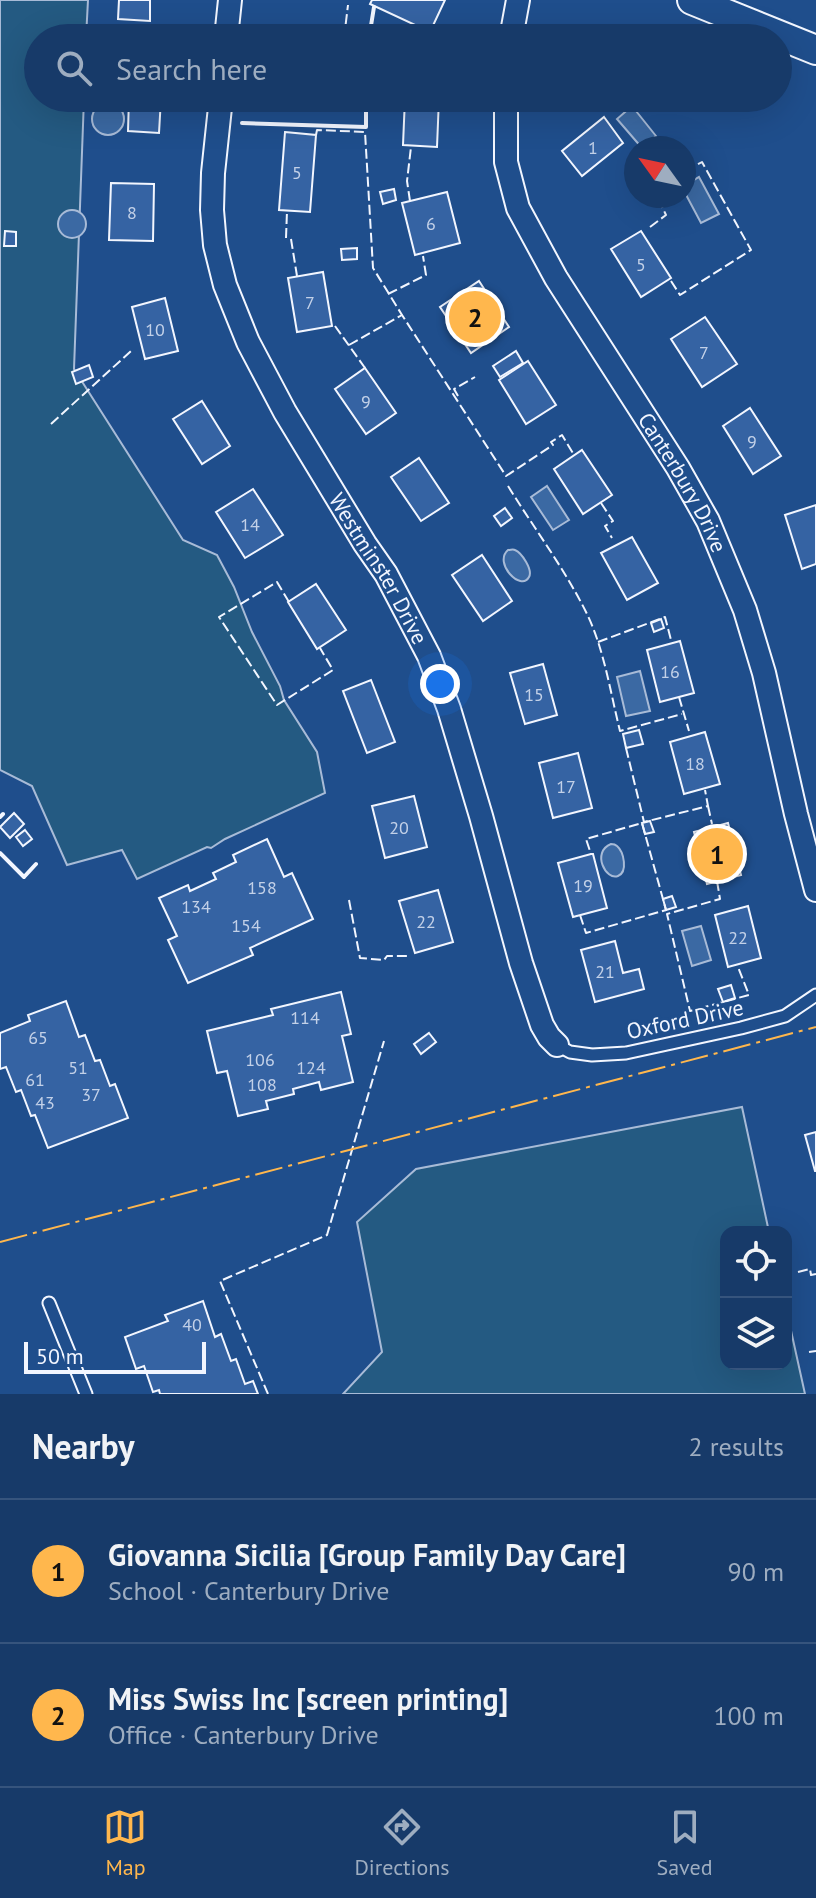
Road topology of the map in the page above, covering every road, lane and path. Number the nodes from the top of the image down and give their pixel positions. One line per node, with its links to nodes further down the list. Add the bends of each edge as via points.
1 (230, 0): 4 (street)
2 (518, 0): 5 (street)
3 (692, 0): 6 (street)
4 (227, 24)
5 (514, 24)
6 (752, 24)
7 (792, 40): 8 (street)
8 (816, 50)
9 (220, 112): 13 (street, Westminster Drive, via 212,210 225,285 285,412 386,574 429,656 454,725 521,963 542,1025)
10 (506, 112): 11 (street, Canterbury Drive, via 506,162 518,208 556,278 701,508 741,599)
11 (816, 890)
12 (816, 995): 13 (lane, Oxford Drive, via 785,1016 626,1053 592,1055)
13 (557, 1045)
14 (49, 1303): 15 (lane)
15 (86, 1394)

